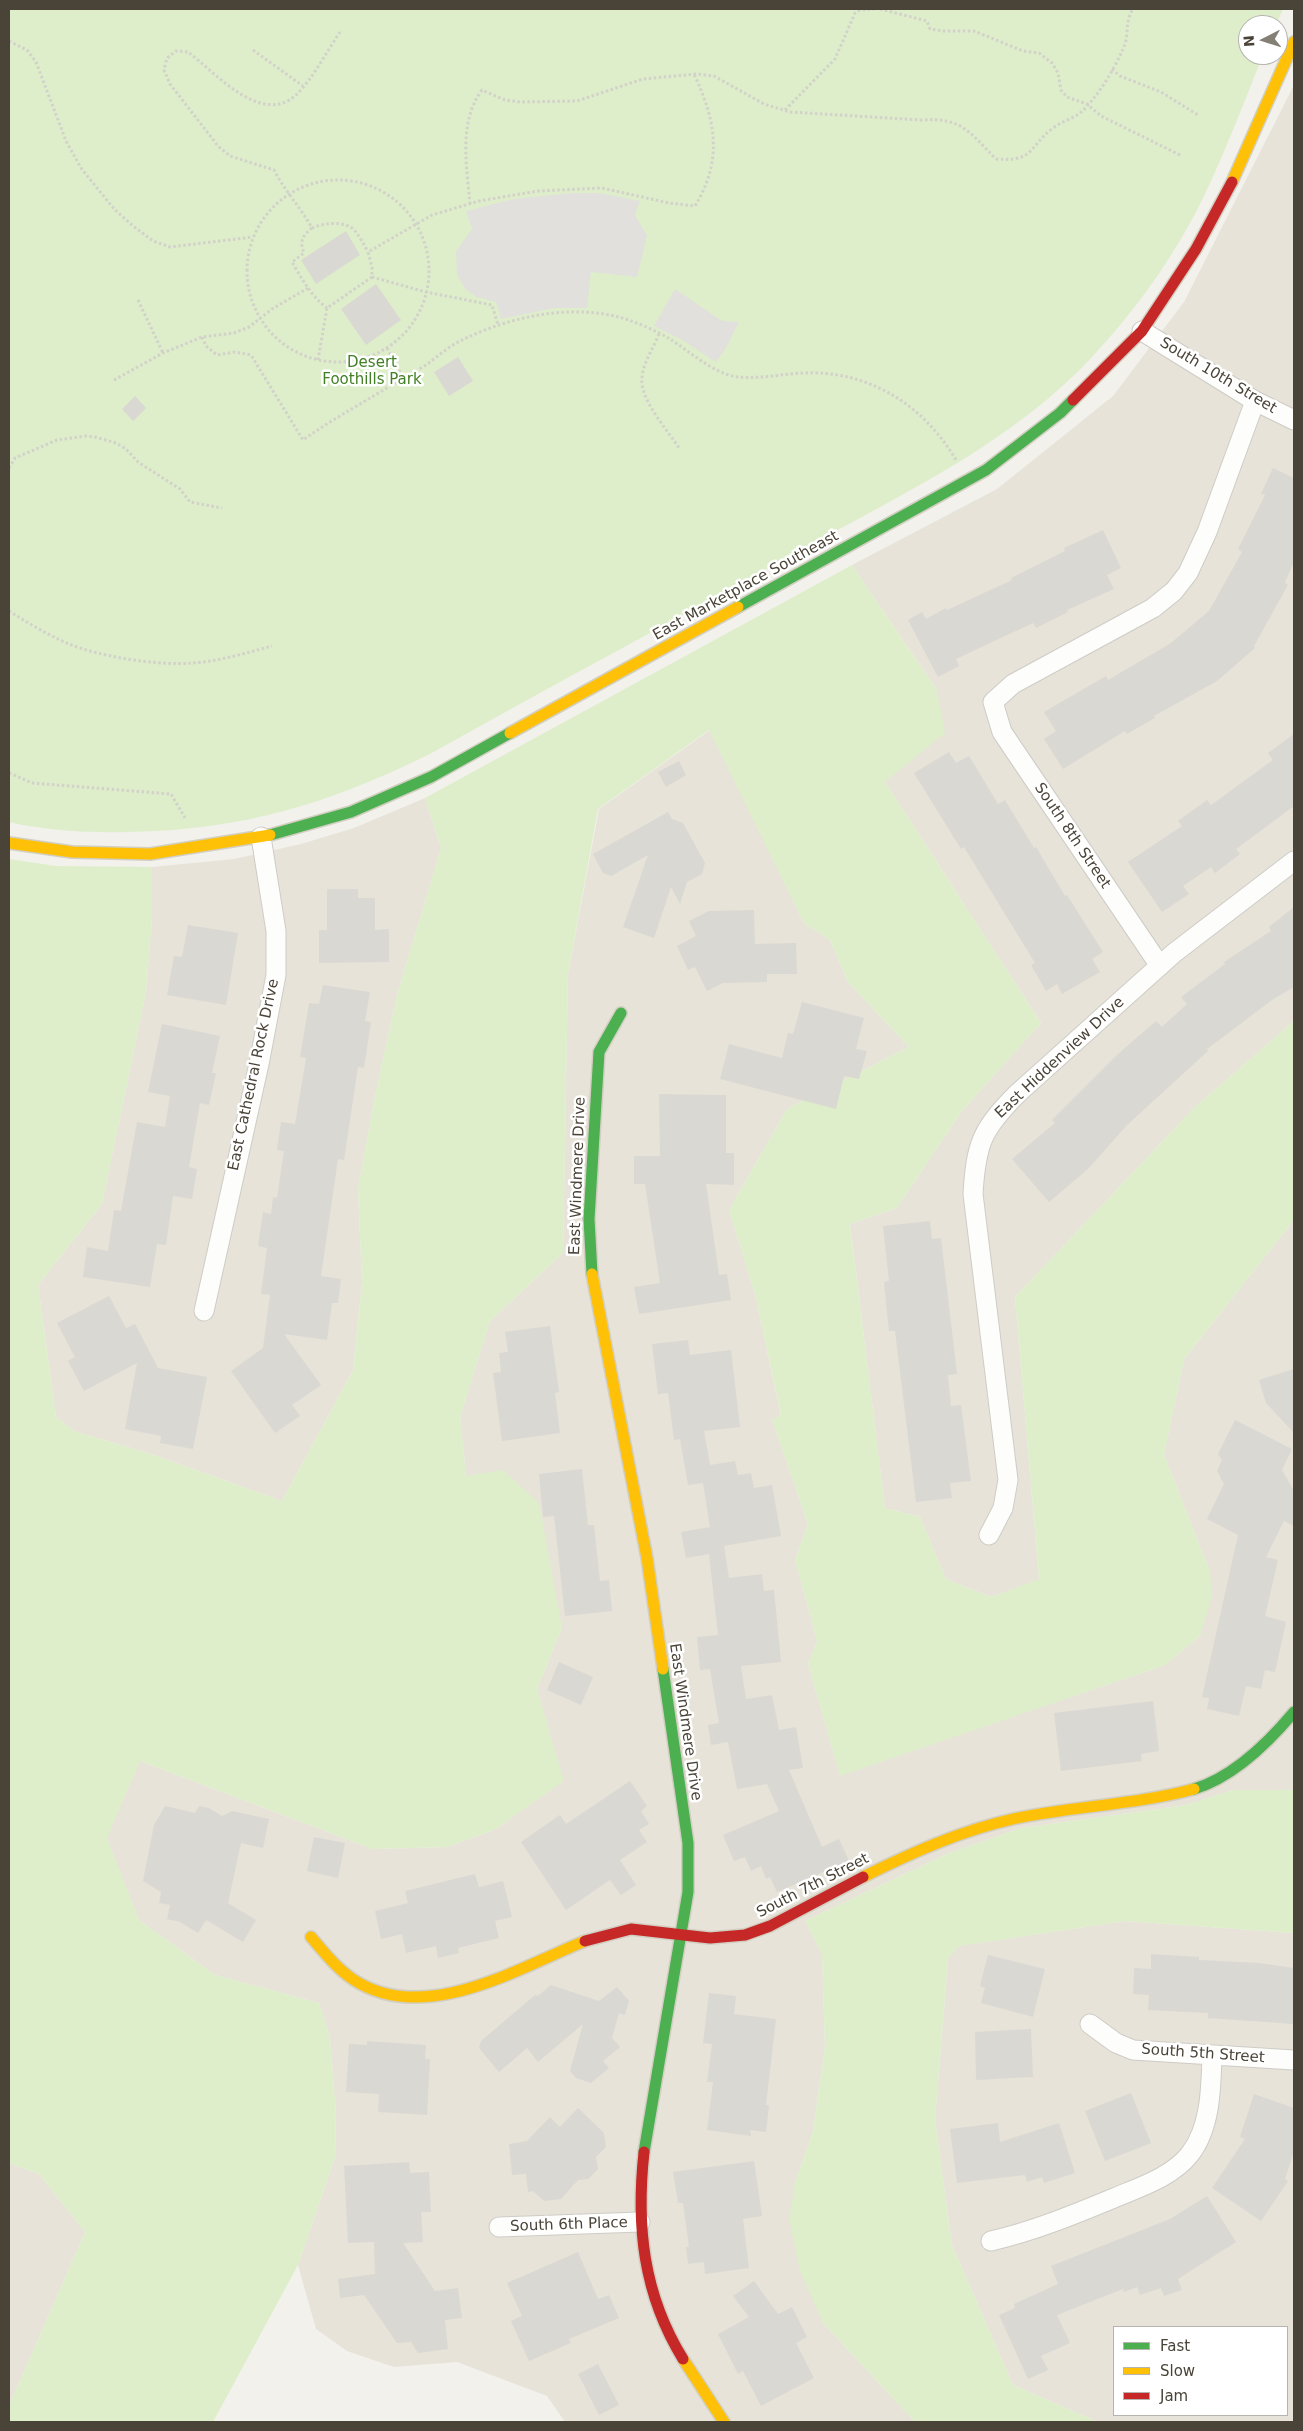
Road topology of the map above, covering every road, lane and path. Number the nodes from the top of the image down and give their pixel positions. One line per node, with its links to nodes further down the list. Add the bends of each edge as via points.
1 (875, 9): 12 (path, via 855,13 835,59)
2 (880, 9): 11 (path, via 927,21 930,29 974,31 1023,51 1039,53 1052,63 1066,97)
3 (1133, 9): 8 (path, via 1128,18 1124,48)
4 (340, 32): 10 (path)
5 (9, 41): 19 (path, via 26,50 36,62 55,115 81,168 114,209 153,242 170,247)
6 (1294, 42): 28 (street, East Marketplace Southeast, via 1223,199 1196,249)
7 (253, 50): 10 (path)
8 (1112, 69): 11 (path); 13 (path, via 1120,76 1161,92)
9 (694, 74): 12 (path, via 714,76 764,104); 16 (path, via 643,78 577,101 520,102 505,100 482,90 471,109 465,147); 16 (path, via 707,106 715,146 706,189 695,206 602,188 538,191)
10 (304, 86): 15 (path, via 295,96 278,105 258,105 188,52 176,52 167,58 164,70 170,84 218,146 230,156 274,170)
11 (1087, 104): 12 (path, via 1079,114 1048,132 1031,152 1008,160 996,159 965,129 942,118 921,120); 14 (path, via 1101,116)
12 (785, 110)
13 (1198, 116)
14 (1180, 155)
15 (287, 194): 17 (path, via 322,181 354,180 379,189 402,206); 18 (path); 19 (path, via 274,205)
16 (470, 204): 17 (path, via 432,215)
17 (415, 224): 20 (path); 23 (path, via 428,255)
18 (312, 228): 20 (path, via 320,224 349,226); 22 (path, via 304,234 301,242 304,253 292,262)
19 (254, 237): 26 (path, via 247,267 253,304)
20 (368, 252): 21 (path)
21 (372, 277): 23 (path); 25 (path)
22 (308, 288): 25 (path); 26 (path)
23 (426, 292): 27 (path, via 492,305); 31 (path, via 413,324)
24 (138, 300): 32 (path)
25 (327, 308): 33 (path)
26 (260, 318): 30 (path, via 249,328 234,333); 33 (path, via 275,338 304,356)
27 (498, 325): 29 (path, via 533,316 600,314 629,320); 34 (path, via 459,342)
28 (1142, 331): 36 (street, South 10th Street); 46 (street, East Marketplace Southeast, via 1060,413 986,470 431,777 351,812)
29 (659, 334): 38 (path, via 642,375 642,387); 39 (path, via 717,369 737,377 835,374 882,388 925,419)
30 (202, 337): 32 (path); 34 (path, via 206,346 217,355 235,352 251,355 303,440)
31 (387, 348): 33 (path, via 354,361); 34 (path)
32 (163, 353): 35 (path)
33 (318, 360)
34 (404, 378)
35 (114, 380)
36 (1255, 401): 37 (street, South 10th Street); 49 (street, South 8th Street, via 1207,532 1188,573 1174,591 1153,608 1013,684 993,702 1002,732)
37 (1294, 420)
38 (679, 448)
39 (956, 461)
40 (9, 468): 41 (path, via 15,458 50,442 72,437 95,437 126,449 138,462 180,489 190,502)
41 (222, 508)
42 (9, 611): 43 (path, via 70,644 153,662 195,663)
43 (272, 646)
44 (9, 773): 45 (path, via 32,783 171,794)
45 (185, 818)
46 (261, 837): 47 (street, East Marketplace Southeast, via 150,854 72,852); 51 (street, East Cathedral Rock Drive, via 276,931 276,975)
47 (9, 843)
48 (1294, 861): 49 (street, East Hiddenview Drive)
49 (1160, 966): 52 (street, East Hiddenview Drive, via 997,1115 983,1134 975,1160 973,1194 1008,1480 1003,1508)
50 (621, 1013): 54 (street, East Windmere Drive, via 598,1052 589,1219 590,1264 646,1558 688,1842 688,1892)
51 (204, 1311)
52 (989, 1535)
53 (1294, 1712): 54 (street, South 7th Street, via 1263,1748 1218,1780 1183,1792 1049,1812 978,1828 883,1868 766,1928 727,1938)
54 (679, 1935): 55 (street, South 7th Street, via 647,1929 618,1930 487,1984 417,1996 372,1990 354,1981 335,1967); 59 (street, East Windmere Drive, via 644,2142)
55 (311, 1937)
56 (1090, 2024): 57 (street, South 5th Street, via 1116,2043 1133,2050)
57 (1212, 2055): 58 (street, South 5th Street); 61 (street, via 1207,2114 1190,2154 1175,2168 1156,2180 1049,2225)
58 (1294, 2060)
59 (640, 2222): 60 (street, South 6th Place); 62 (street, East Windmere Drive, via 642,2257 657,2308 671,2338)
60 (499, 2227)
61 (991, 2241)
62 (724, 2422)

